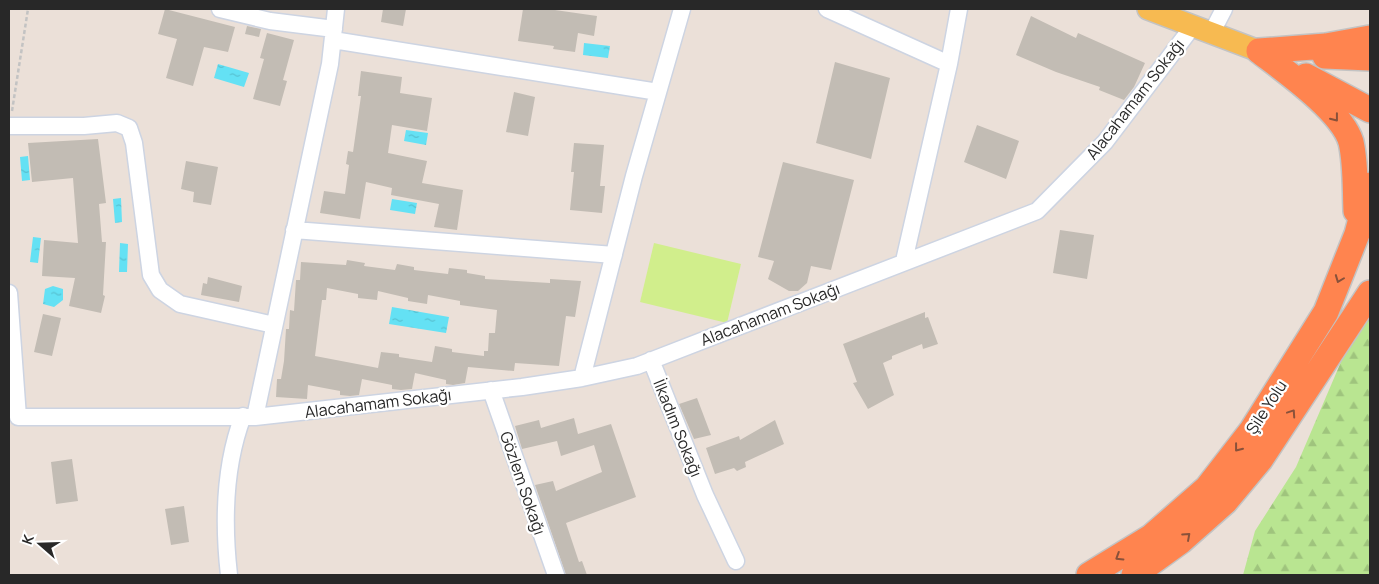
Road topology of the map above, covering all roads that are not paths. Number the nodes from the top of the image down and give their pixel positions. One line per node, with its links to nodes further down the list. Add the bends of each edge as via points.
1 (220, 9): 9 (street)
2 (336, 9): 9 (street)
3 (682, 9): 14 (street)
4 (827, 9): 13 (street)
5 (959, 9): 13 (street)
6 (1148, 9): 8 (main road)
7 (1224, 9): 8 (street, Alacahamam Sokağı)
8 (1202, 29): 11 (main road); 21 (street, Alacahamam Sokağı, via 1106,142 1037,212)
9 (333, 35): 14 (street); 18 (street, via 330,64)
10 (1370, 38): 11 (highway, via 1326,46)
11 (1260, 51): 12 (highway); 15 (highway); 19 (highway, one-way to 19, via 1335,115 1350,140 1354,160)
12 (1370, 58)
13 (949, 64): 21 (street)
14 (658, 92): 20 (street)
15 (1370, 110)
16 (10, 126): 24 (street, via 84,126 118,122 128,128 134,143 151,275 160,290 180,304)
17 (1370, 185): 19 (highway, Şile Yolu)
18 (294, 230): 20 (street); 24 (street)
19 (1357, 234): 33 (highway, Şile Yolu, one-way to 33, via 1321,320 1252,430 1207,488 1150,537)
20 (614, 254): 26 (street)
21 (904, 261): 25 (street, Alacahamam Sokağı)
22 (9, 293): 28 (street)
23 (1370, 293): 34 (highway, Şile Yolu, one-way to 23, via 1181,541 1224,502 1260,460)
24 (274, 325): 29 (street)
25 (651, 360): 26 (street, Alacahamam Sokağı); 30 (street, İlkadım Sokağı, via 705,495)
26 (582, 378): 27 (street, Alacahamam Sokağı)
27 (491, 390): 29 (street, Alacahamam Sokağı); 32 (street, Gözlem Sokağı)
28 (13, 417): 29 (street, Alacahamam Sokağı)
29 (249, 417): 31 (street, via 234,439 228,474 225,531)
30 (736, 561)
31 (229, 575)
32 (556, 575)
33 (1089, 575)
34 (1134, 575)

